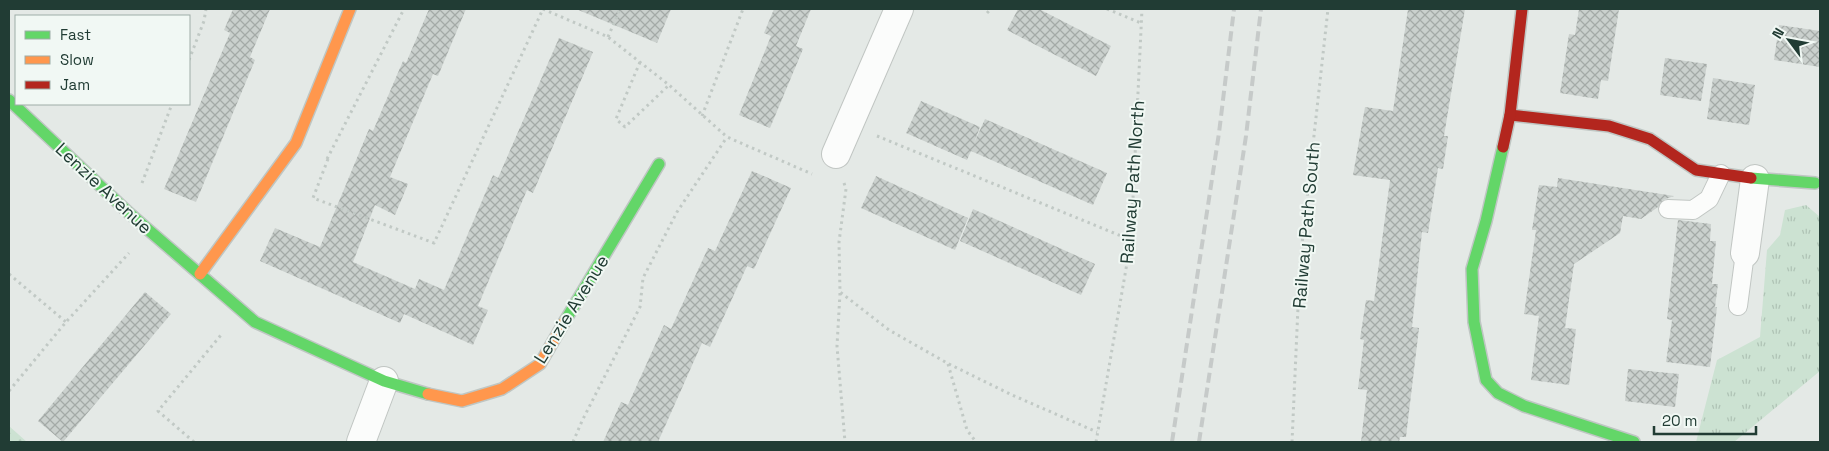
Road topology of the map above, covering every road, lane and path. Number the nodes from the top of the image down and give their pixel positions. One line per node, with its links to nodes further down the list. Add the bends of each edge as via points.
1 (206, 9): 16 (path)
2 (350, 9): 25 (street)
3 (404, 9): 27 (path)
4 (543, 9): 15 (path); 27 (path, via 434,243 313,198)
5 (620, 9): 15 (path)
6 (743, 9): 22 (path)
7 (899, 9): 23 (street)
8 (991, 9): 13 (path)
9 (1107, 9): 14 (path)
10 (1142, 9): 14 (path, Railway Path North)
11 (1328, 9): 55 (path, Railway Path South, via 1300,262)
12 (1522, 9): 21 (street)
13 (987, 13)
14 (1141, 23): 37 (path, Railway Path North)
15 (608, 37): 17 (path)
16 (190, 57)
17 (640, 62): 18 (path); 18 (path, via 616,119 625,127)
18 (670, 85): 22 (path)
19 (9, 100): 35 (street, Lenzie Avenue)
20 (172, 105): 35 (path)
21 (1510, 115): 29 (street, via 1609,126 1650,139 1696,170); 56 (street, via 1472,270 1474,322 1486,380 1498,393 1524,406)
22 (702, 116): 24 (path)
23 (849, 125): 26 (street); 37 (path)
24 (728, 136): 30 (path); 51 (path, via 677,212 643,278 640,307)
25 (296, 142): 27 (path); 40 (street)
26 (836, 154)
27 (328, 159)
28 (659, 164): 46 (street, Lenzie Avenue, via 540,364 502,389 462,401)
29 (1721, 174): 31 (street); 34 (lane, via 1709,199 1693,210)
30 (818, 177)
31 (1755, 179): 32 (street); 38 (street)
32 (1815, 183)
33 (836, 185): 41 (path, via 846,189 839,242)
34 (1668, 209)
35 (130, 214): 36 (street, Lenzie Avenue)
36 (150, 231): 40 (street, Lenzie Avenue); 44 (path)
37 (1131, 240): 48 (path, Railway Path North)
38 (1746, 253): 42 (lane)
39 (9, 274): 44 (path)
40 (200, 274): 43 (street, Lenzie Avenue)
41 (840, 292): 45 (path, via 889,330); 52 (path, via 838,346)
42 (1738, 306)
43 (242, 310): 46 (street, Lenzie Avenue, via 255,322); 49 (path, via 158,411)
44 (66, 322): 47 (path)
45 (948, 364): 48 (path); 53 (path, via 967,430)
46 (384, 381): 50 (street)
47 (9, 391)
48 (1098, 432): 54 (path, Railway Path North)
49 (194, 442)
50 (360, 442)
51 (573, 442)
52 (845, 442)
53 (976, 442)
54 (1096, 442)
55 (1292, 442)
56 (1634, 442)

